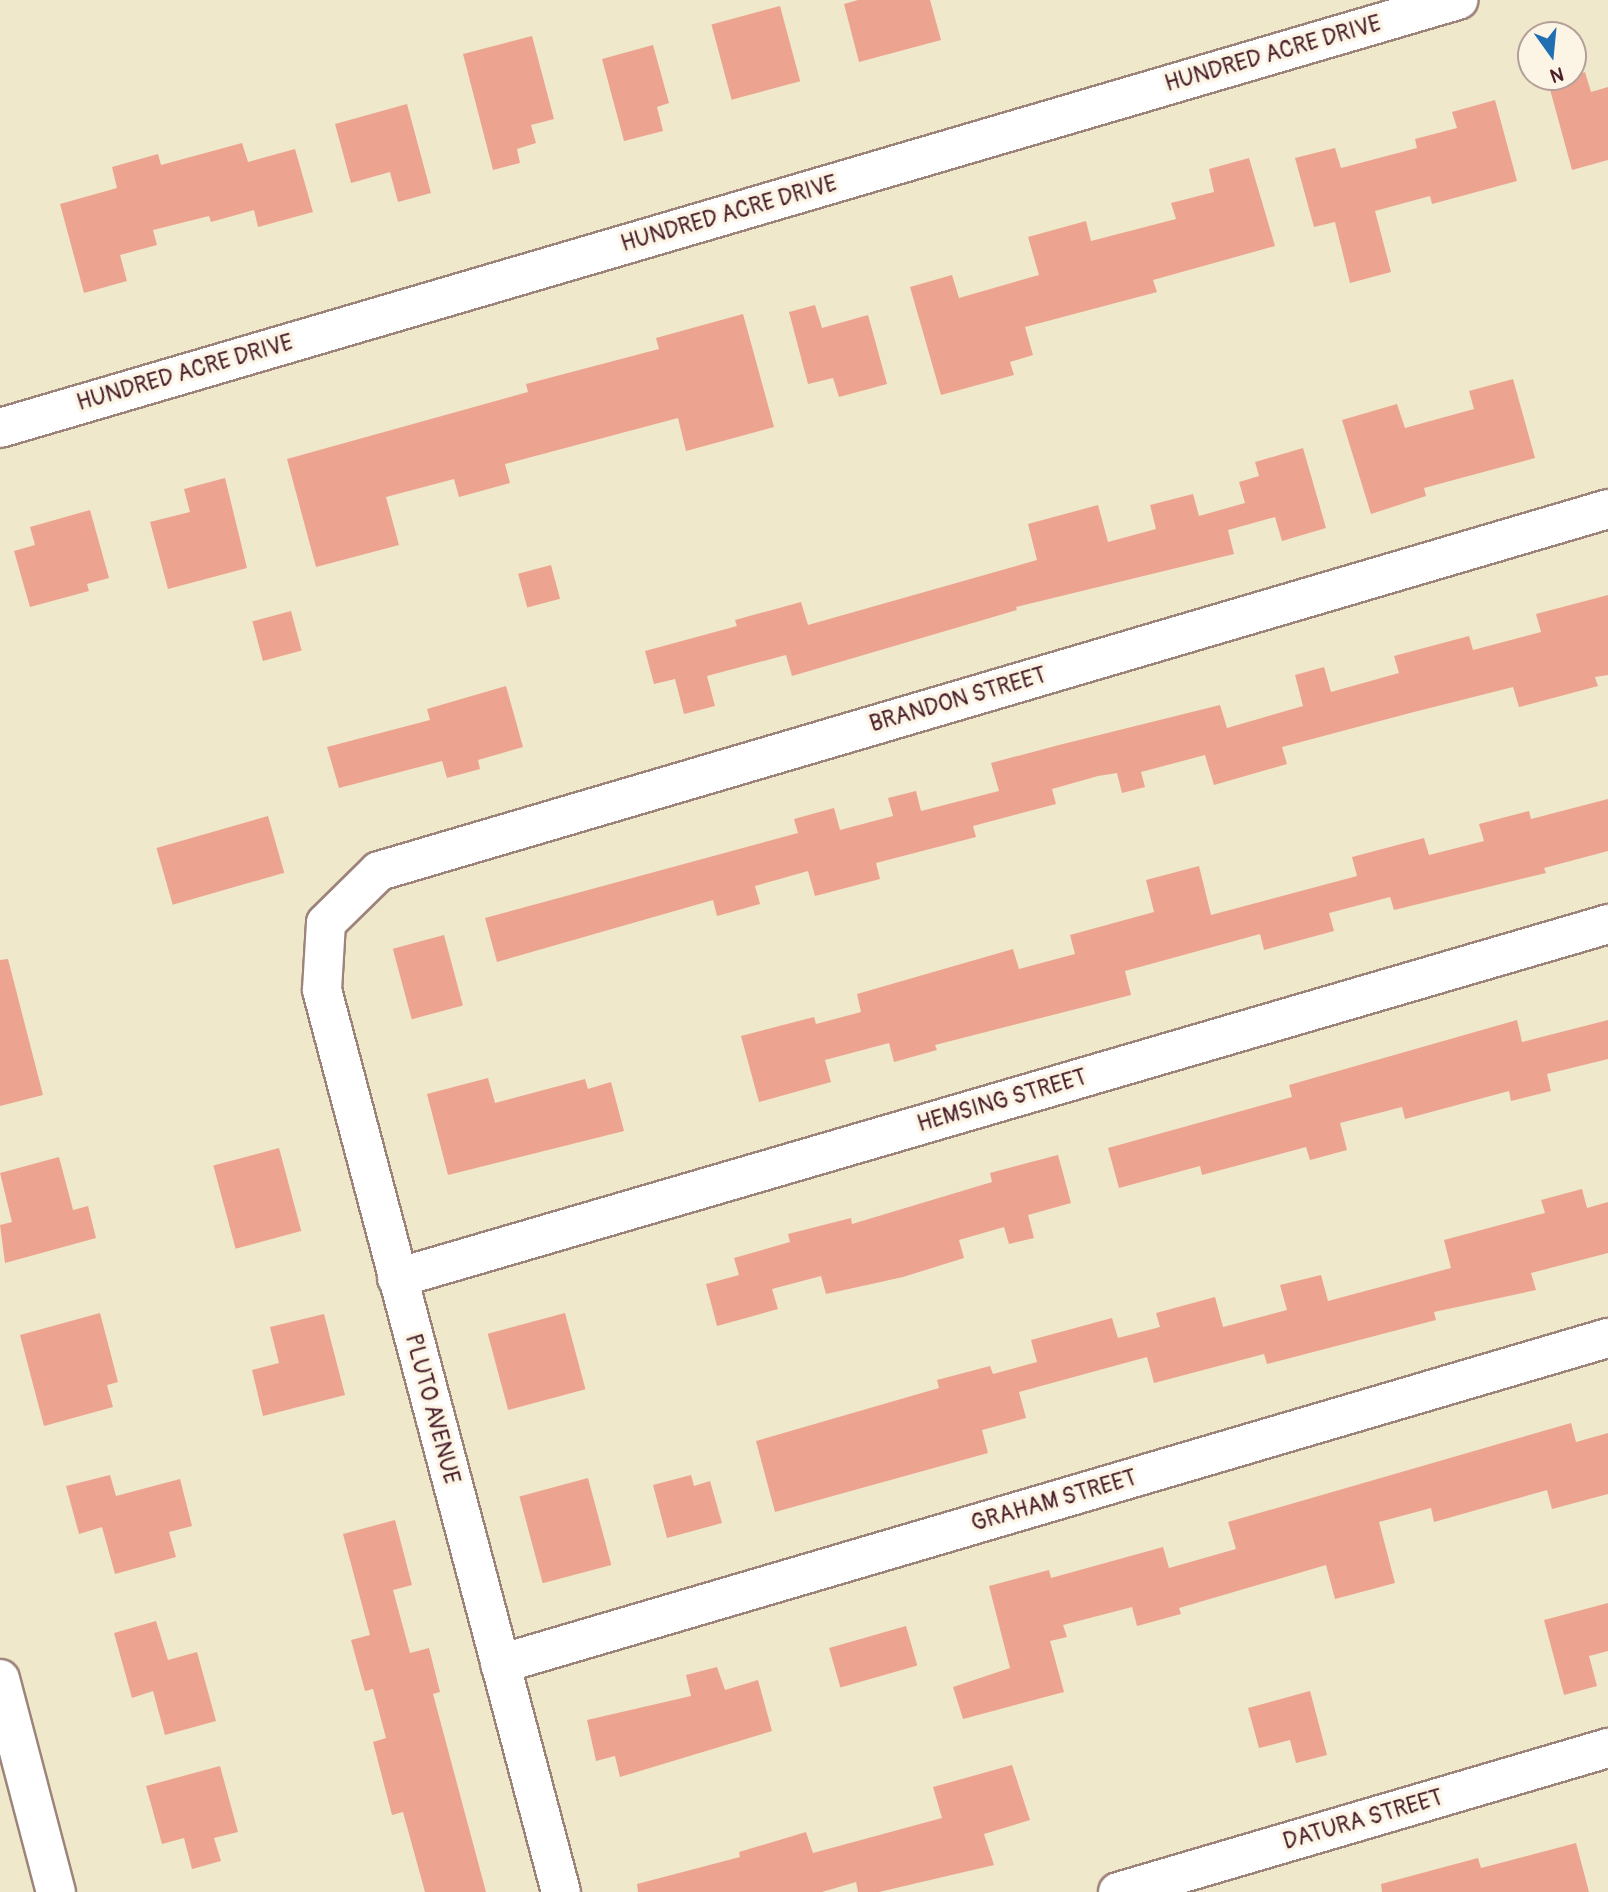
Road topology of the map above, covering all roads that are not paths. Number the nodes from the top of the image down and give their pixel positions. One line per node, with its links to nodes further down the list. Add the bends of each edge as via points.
1 (1458, 0): 2 (street, HUNDRED ACRE DRIVE)
2 (0, 428)
3 (1608, 509): 4 (street, BRANDON STREET, via 379,871)
4 (326, 923): 6 (street, PLUTO AVENUE, via 322,990)
5 (1608, 924): 6 (street, HEMSING STREET)
6 (397, 1278): 8 (street, PLUTO AVENUE)
7 (1608, 1338): 8 (street, GRAHAM STREET)
8 (500, 1664): 12 (street, PLUTO AVENUE)
9 (0, 1679): 11 (street)
10 (1608, 1748): 13 (street, DATURA STREET)
11 (57, 1892)
12 (561, 1892)
13 (1118, 1892)

